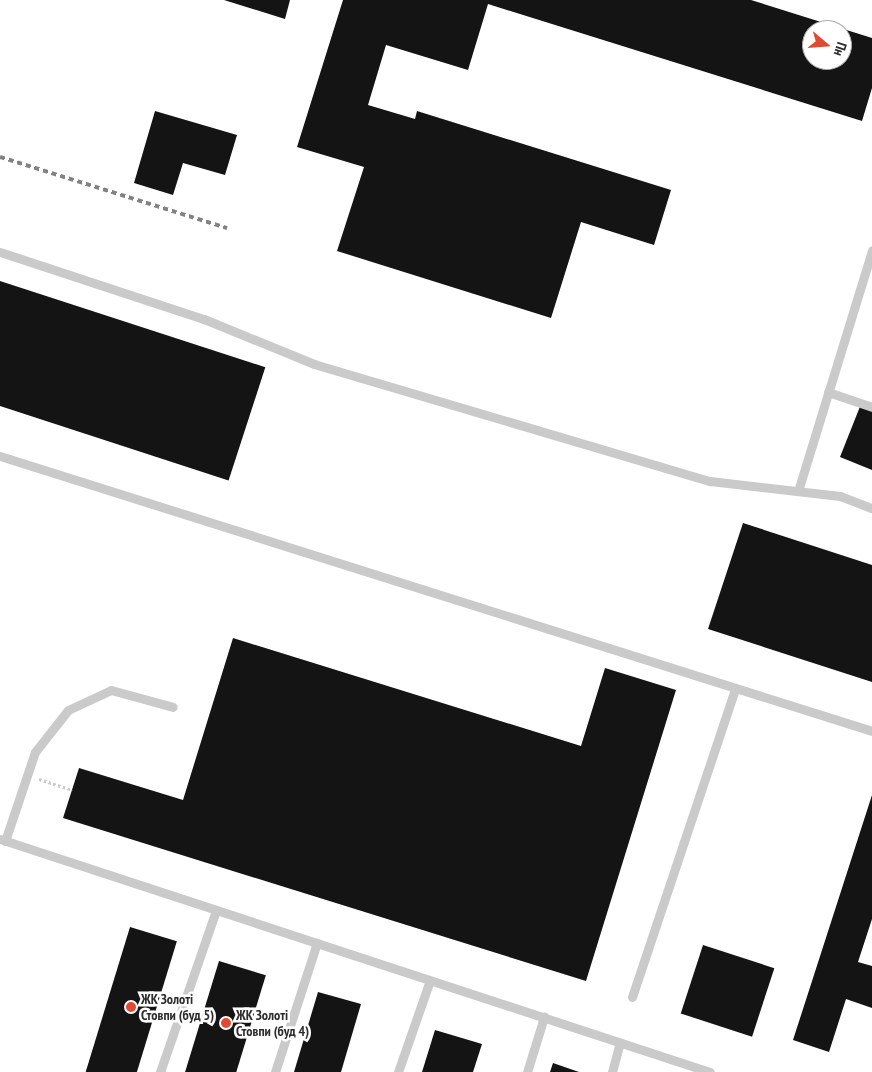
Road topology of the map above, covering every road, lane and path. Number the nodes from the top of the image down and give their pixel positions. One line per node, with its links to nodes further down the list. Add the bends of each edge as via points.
1 (872, 250): 3 (lane)
2 (0, 252): 6 (lane, via 204,318 314,364 710,481)
3 (828, 392): 4 (lane); 6 (lane)
4 (872, 407)
5 (0, 456): 8 (lane)
6 (798, 491): 7 (lane, via 840,496)
7 (872, 508)
8 (735, 689): 10 (lane); 17 (lane)
9 (174, 707): 11 (lane, via 111,690 102,694 68,710 35,752)
10 (872, 731)
11 (27, 775): 12 (path); 13 (lane)
12 (72, 790)
13 (2, 840): 14 (lane)
14 (216, 910): 15 (lane); 20 (lane)
15 (317, 943): 16 (lane); 21 (lane)
16 (430, 980): 18 (lane); 22 (lane)
17 (632, 997)
18 (544, 1017): 19 (lane); 23 (lane)
19 (620, 1043): 24 (lane); 25 (lane)
20 (160, 1072)
21 (275, 1072)
22 (398, 1072)
23 (527, 1072)
24 (612, 1072)
25 (710, 1072)

